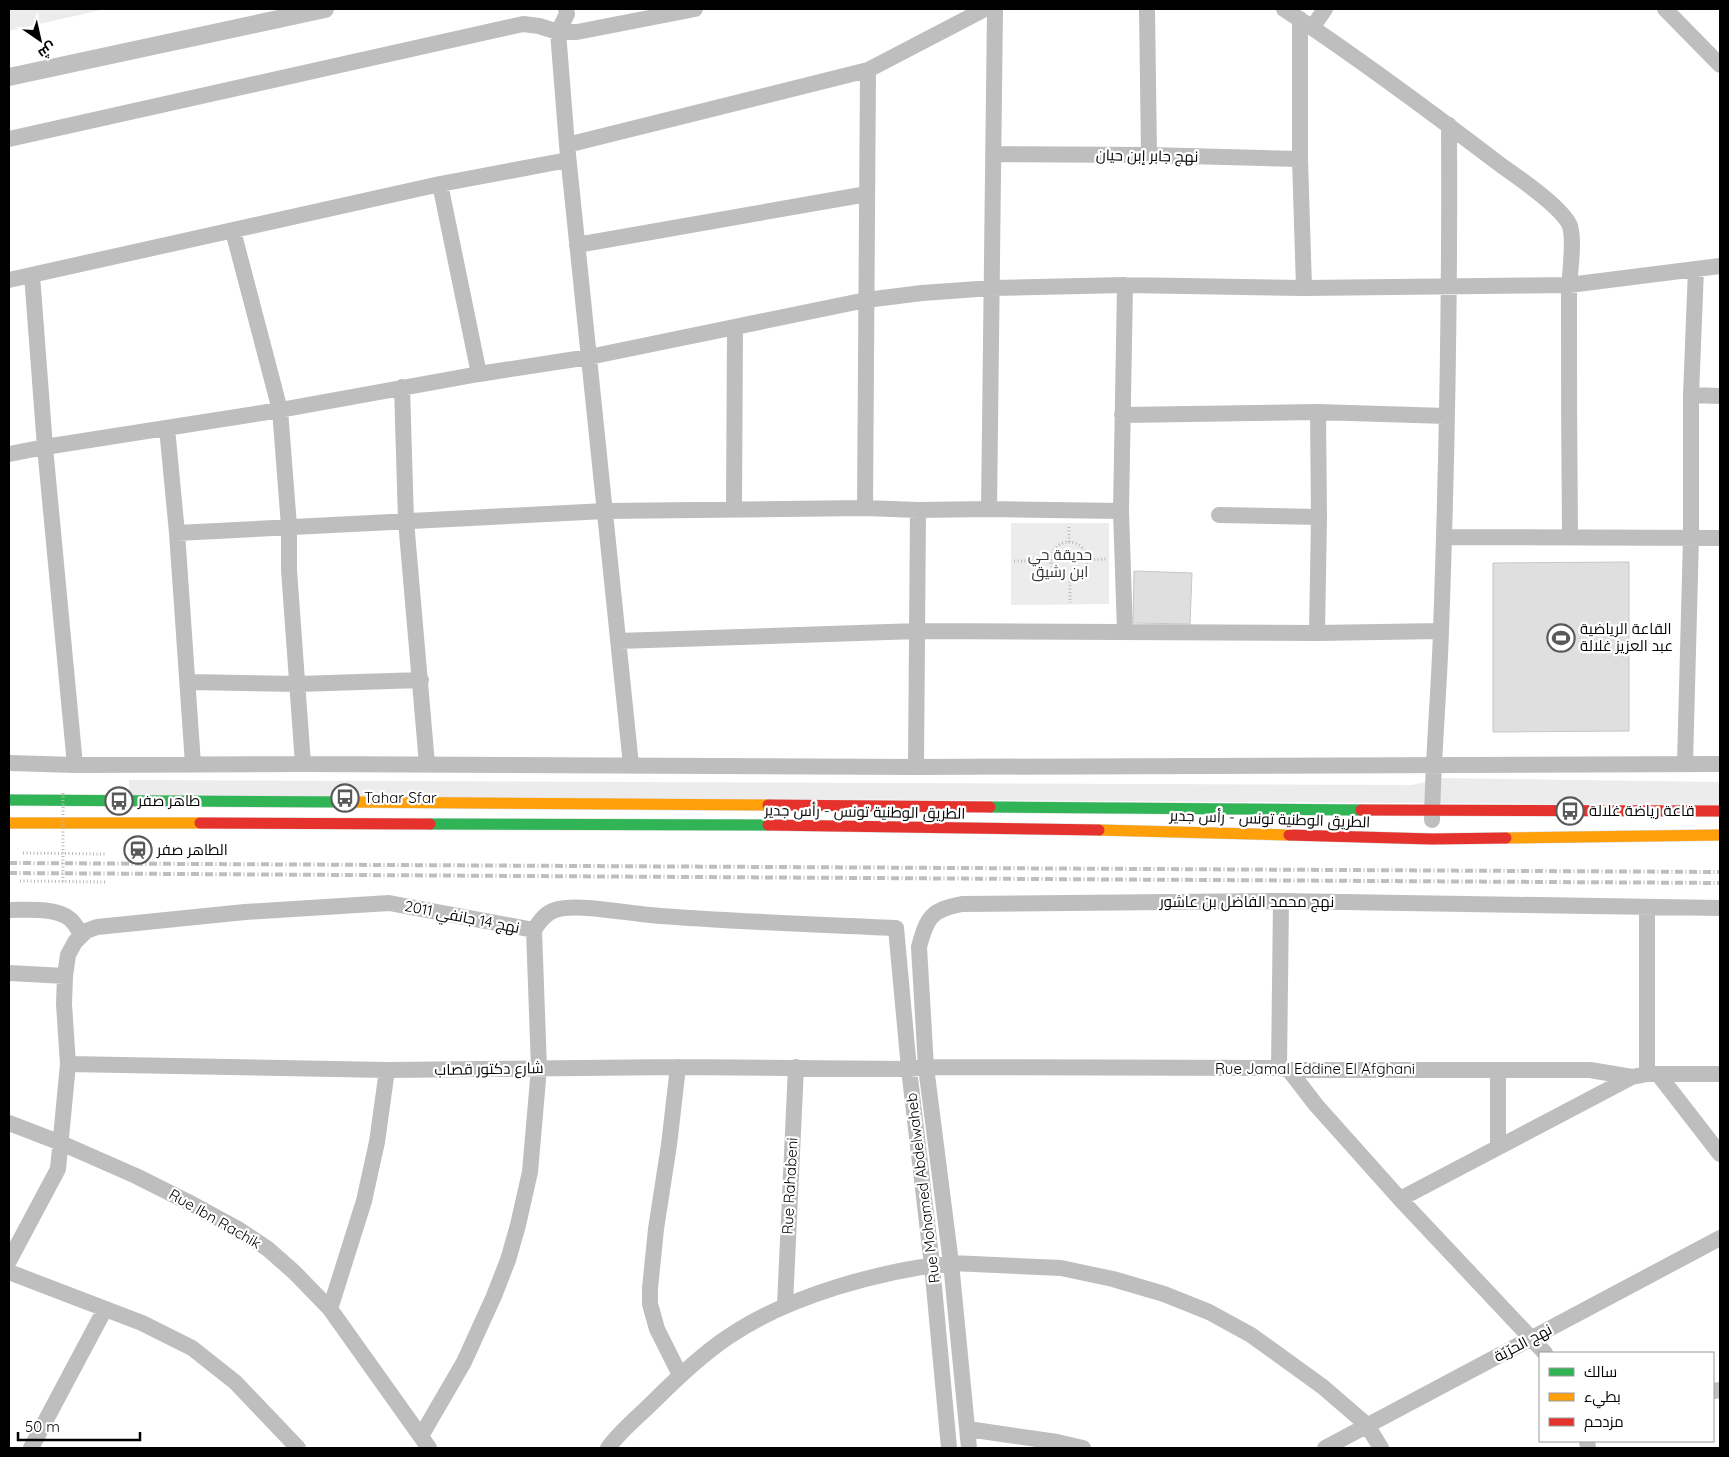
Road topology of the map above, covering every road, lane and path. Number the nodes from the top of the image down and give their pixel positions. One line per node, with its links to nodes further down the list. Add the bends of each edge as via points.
1 (566, 9): 10 (street, via 567,14)
2 (695, 9): 10 (street, via 577,32)
3 (985, 9): 12 (street)
4 (995, 9): 16 (street)
5 (1147, 9): 17 (street)
6 (1284, 9): 9 (street)
7 (1325, 9): 9 (street)
8 (1665, 9): 11 (street)
9 (1306, 24): 13 (street); 18 (street)
10 (558, 32): 14 (street, via 523,24); 15 (street)
11 (1720, 65)
12 (868, 70): 15 (street); 20 (street)
13 (1448, 125): 28 (street, via 1533,189 1567,220 1571,237); 29 (street)
14 (9, 140)
15 (567, 153): 19 (street); 22 (street)
16 (993, 154): 17 (street, نهج جابر إبن حيان); 30 (street)
17 (1149, 155): 18 (street, نهج جابر إبن حيان)
18 (1300, 159): 31 (street)
19 (440, 184): 21 (street); 35 (street)
20 (867, 194): 22 (street); 32 (street)
21 (233, 231): 25 (street); 39 (street)
22 (577, 245): 34 (street)
23 (1720, 266): 24 (street)
24 (1696, 269): 28 (street); 37 (street)
25 (32, 275): 26 (street); 44 (street)
26 (9, 280)
27 (1125, 285): 30 (street); 31 (street); 41 (street)
28 (1569, 285): 29 (street); 57 (street)
29 (1450, 286): 31 (street); 42 (street)
30 (992, 288): 32 (street); 48 (street)
31 (1304, 288)
32 (866, 300): 33 (street); 46 (street)
33 (735, 328): 34 (street); 47 (street)
34 (589, 357): 35 (street); 50 (street)
35 (479, 374): 36 (street)
36 (402, 387): 39 (street); 54 (street)
37 (1691, 395): 38 (street); 59 (street)
38 (1720, 396)
39 (280, 410): 43 (street); 55 (street)
40 (1318, 412): 41 (street); 42 (street); 53 (street)
41 (1122, 415): 51 (street)
42 (1446, 416): 58 (street)
43 (167, 428): 44 (street); 56 (street)
44 (45, 447): 45 (street); 79 (street)
45 (9, 454)
46 (865, 508): 47 (street); 49 (street)
47 (734, 509): 50 (street)
48 (989, 509): 49 (street); 51 (street)
49 (918, 510): 65 (street)
50 (605, 511): 54 (street); 69 (street)
51 (1121, 511): 67 (street)
52 (1219, 515): 53 (street)
53 (1319, 517): 68 (street)
54 (406, 521): 55 (street); 70 (street)
55 (289, 526): 56 (street); 72 (street, via 289,570)
56 (177, 532): 71 (street)
57 (1570, 536): 58 (street); 59 (street)
58 (1444, 537): 66 (street)
59 (1691, 538): 60 (street); 74 (street)
60 (1720, 538)
61 (1014, 561): 62 (path)
62 (1051, 561): 63 (path, via 1055,572); 63 (path, via 1058,546 1068,542 1080,545 1086,554 1087,565 1080,574)
63 (1070, 578): 64 (path)
64 (1070, 603)
65 (918, 631): 67 (street); 69 (street); 82 (street)
66 (1441, 631): 68 (street); 81 (street)
67 (1124, 632): 68 (street)
68 (1317, 633)
69 (618, 641): 80 (street)
70 (420, 680): 72 (street); 77 (street)
71 (189, 682): 72 (street); 75 (street)
72 (298, 684): 76 (street)
73 (9, 763): 79 (street)
74 (1686, 763): 78 (street); 81 (street)
75 (193, 764): 76 (street); 79 (street)
76 (303, 764): 77 (street)
77 (427, 764): 80 (street)
78 (1720, 764)
79 (75, 765)
80 (631, 765): 82 (street)
81 (1435, 765): 82 (street); 85 (street)
82 (916, 767)
83 (63, 792): 91 (path, bridge)
84 (9, 800): 85 (highway, الطريق الوطنية تونس - رأس جدير)
85 (1432, 811): 86 (highway, الطريق الوطنية تونس - رأس جدير); 89 (street)
86 (1720, 811)
87 (9, 823): 89 (highway, الطريق الوطنية تونس - رأس جدير, via 842,826)
88 (1720, 835): 89 (highway, الطريق الوطنية تونس - رأس جدير)
89 (1432, 839)
90 (23, 854): 91 (path)
91 (63, 854): 92 (path); 95 (path, bridge)
92 (107, 854)
93 (20, 881): 95 (path)
94 (107, 882): 95 (path)
95 (63, 883)
96 (1281, 901): 97 (street, نهج محمد الفاضل بن عاشور); 107 (street, نهج محمد الفاضل بن عاشور, via 962,904 947,907 932,915 919,947); 111 (street)
97 (1647, 907): 98 (street, نهج محمد الفاضل بن عاشور); 115 (street)
98 (1720, 908)
99 (9, 910): 102 (street, via 58,913 68,917)
100 (896, 928): 101 (street, نهج 14 جانفي 2011, via 573,908 546,914); 110 (street, Rue Mohamed Abdelwaheb)
101 (534, 930): 102 (street, نهج 14 جانفي 2011, via 389,903 245,912 97,927); 108 (street)
102 (81, 935): 104 (street, via 68,955)
103 (9, 974): 104 (street)
104 (65, 976): 105 (street)
105 (68, 1064): 112 (street, شارع دكتور قصاب); 117 (street)
106 (678, 1067): 108 (street, شارع دكتور قصاب); 109 (street, شارع دكتور قصاب); 131 (street, via 656,1229 650,1304 657,1329)
107 (926, 1067): 110 (street, Rue Jamal Eddine El Afghani); 111 (street, Rue Jamal Eddine El Afghani); 123 (street, نهج محمد الفاضل بن عاشور)
108 (539, 1068): 112 (street, شارع دكتور قصاب); 134 (street, via 530,1172 508,1260)
109 (796, 1068): 110 (street, شارع دكتور قصاب); 126 (street, Rue Rahabeni)
110 (909, 1069): 124 (street, Rue Mohamed Abdelwaheb)
111 (1284, 1069): 113 (street, Rue Jamal Eddine El Afghani); 120 (street)
112 (387, 1070): 128 (street, via 377,1142 364,1201)
113 (1498, 1070): 115 (street, Rue Jamal Eddine El Afghani, via 1590,1070); 118 (street)
114 (1720, 1074): 115 (street, Rue Jamal Eddine El Afghani)
115 (1646, 1075): 118 (street); 119 (street)
116 (9, 1123): 117 (street, Rue Ibn Rachik)
117 (61, 1143): 122 (street, via 58,1169); 128 (street, Rue Ibn Rachik, via 136,1176 238,1229 268,1249)
118 (1498, 1147): 120 (street)
119 (1720, 1154)
120 (1400, 1199): 129 (street)
121 (1720, 1238): 129 (street, نهج الحرّيّة)
122 (9, 1261)
123 (950, 1263): 124 (street); 132 (street, via 1061,1268 1164,1294 1209,1312 1251,1335 1323,1387); 133 (street, نهج محمد الفاضل بن عاشور)
124 (932, 1265): 126 (street, via 856,1282); 138 (street, Rue Mohamed Abdelwaheb)
125 (9, 1272): 127 (street)
126 (785, 1305): 131 (street, via 728,1336)
127 (105, 1309): 135 (street); 136 (street, via 192,1348 235,1382)
128 (330, 1309): 134 (street, Rue Ibn Rachik)
129 (1532, 1338): 130 (street); 132 (street, نهج الحرّيّة)
130 (1544, 1352)
131 (680, 1374): 137 (street)
132 (1367, 1425): 141 (street, نهج الحرّيّة); 142 (street)
133 (968, 1429): 139 (street, نهج محمد الفاضل بن عاشور); 140 (street)
134 (425, 1442)
135 (31, 1448)
136 (298, 1448)
137 (608, 1448)
138 (949, 1448)
139 (969, 1448)
140 (1083, 1448)
141 (1325, 1448)
142 (1381, 1448)

